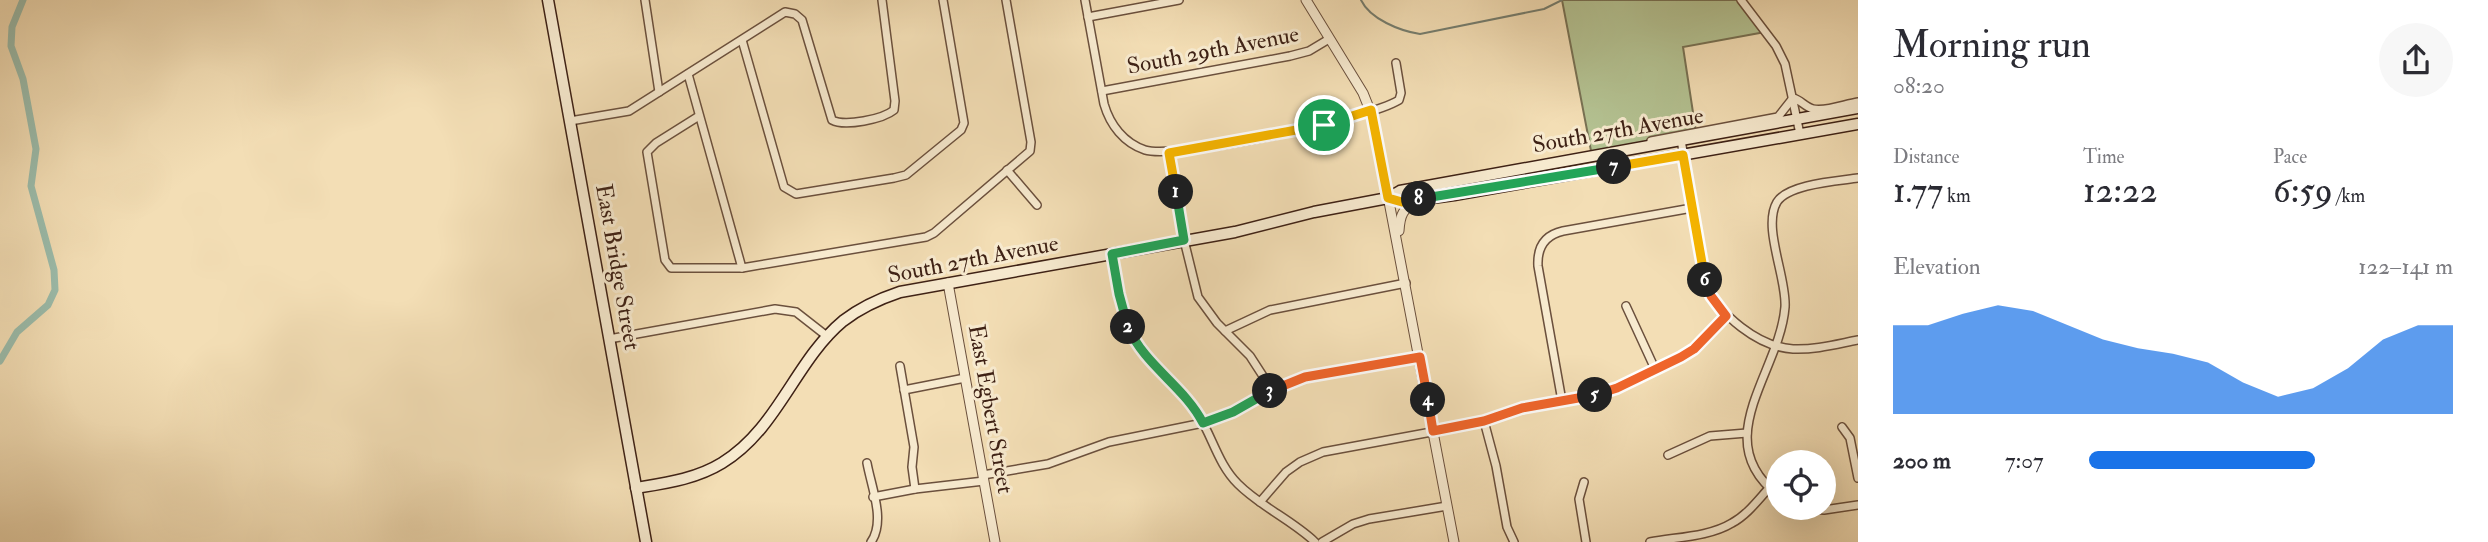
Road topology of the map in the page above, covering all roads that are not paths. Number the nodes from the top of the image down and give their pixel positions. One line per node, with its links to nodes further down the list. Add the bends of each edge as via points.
1 (548, 0): 23 (main road, East Bridge Street)
2 (645, 0): 15 (street)
3 (883, 0): 12 (street, via 895,102 887,115 843,124 832,120 803,20 795,14 780,13)
4 (943, 0): 12 (street, via 964,123 906,175 894,178 796,194 788,190)
5 (1006, 0): 30 (street, via 1031,146 1029,153)
6 (1085, 0): 10 (street)
7 (1179, 0): 10 (street)
8 (1306, 0): 11 (street)
9 (1741, 0): 17 (street, via 1780,53)
10 (1088, 17): 16 (street)
11 (1329, 39): 16 (street, South 29th Avenue, via 1290,56); 20 (street)
12 (742, 40): 14 (street)
13 (1396, 63): 20 (street, via 1399,100)
14 (688, 74): 15 (street); 21 (street)
15 (659, 92): 23 (street, via 629,111)
16 (1102, 92): 28 (street, via 1109,118 1123,137 1144,149)
17 (1793, 98): 18 (street, via 1818,110); 22 (street); 27 (street, via 1778,117 1662,138)
18 (1858, 102)
19 (1858, 108): 22 (main road, South 27th Avenue)
20 (1371, 110): 28 (street, via 1324,125); 32 (street)
21 (699, 116): 39 (street); 39 (street, via 647,152 665,260 676,270)
22 (1797, 119): 25 (street); 26 (main road, South 27th Avenue)
23 (570, 121): 46 (main road, East Bridge Street)
24 (1858, 124): 25 (main road, South 27th Avenue)
25 (1800, 134): 29 (main road, South 27th Avenue)
26 (1681, 140): 27 (main road, South 27th Avenue); 29 (street)
27 (1626, 150): 32 (main road, South 27th Avenue, via 1400,191)
28 (1169, 153): 36 (street)
29 (1683, 155): 33 (main road, South 27th Avenue); 35 (street)
30 (1007, 170): 34 (street); 39 (street, via 930,236)
31 (1858, 178): 48 (street, via 1791,190 1775,206 1773,229 1785,302)
32 (1388, 198): 33 (main road, South 27th Avenue, via 1402,202); 36 (main road, South 27th Avenue); 37 (street)
33 (1420, 199): 37 (street, via 1401,214)
34 (1037, 205)
35 (1692, 208): 43 (street, via 1706,283); 55 (street, via 1558,232 1538,241 1538,266)
36 (1184, 240): 38 (main road, South 27th Avenue); 44 (street, via 1198,297)
37 (1399, 246): 41 (street)
38 (1112, 254): 40 (main road, South 27th Avenue); 57 (street, via 1132,335)
39 (742, 268)
40 (948, 284): 45 (main road, South 27th Avenue, via 874,301); 52 (street, East Egbert Street)
41 (1406, 284): 44 (street, via 1281,307); 49 (street)
42 (1626, 306): 51 (street)
43 (1726, 316): 48 (street); 51 (street, via 1694,349)
44 (1225, 331): 54 (street, via 1250,356)
45 (828, 337): 46 (street, via 796,312 775,309); 67 (main road, South 27th Avenue, via 760,430 739,451 696,476)
46 (609, 339): 67 (main road, East Bridge Street)
47 (1858, 340): 48 (street, via 1802,349)
48 (1775, 345): 60 (street)
49 (1420, 357): 54 (street, via 1305,377); 59 (street)
50 (900, 366): 53 (street)
51 (1655, 369): 55 (street, via 1609,391)
52 (965, 378): 53 (street); 63 (street, East Egbert Street)
53 (904, 390): 68 (street, via 914,447)
54 (1272, 390): 57 (street)
55 (1562, 401): 56 (street)
56 (1484, 421): 59 (street); 81 (street)
57 (1203, 423): 63 (street, via 1109,442 1048,464); 71 (street, via 1227,471)
58 (1842, 427): 64 (street, via 1850,438)
59 (1433, 431): 71 (street, via 1309,457 1286,472); 73 (street)
60 (1747, 433): 61 (street, via 1714,435); 66 (street, via 1754,466)
61 (1668, 455)
62 (867, 463): 70 (street)
63 (984, 478): 68 (street); 77 (street, East Egbert Street)
64 (1858, 478)
65 (1584, 482): 82 (street, via 1579,499)
66 (1766, 484)
67 (636, 488): 75 (main road, East Bridge Street)
68 (915, 489): 70 (street)
69 (1766, 491): 83 (street, via 1727,526)
70 (873, 497): 76 (street, via 878,524)
71 (1260, 502): 78 (street)
72 (1858, 505): 74 (street)
73 (1447, 506): 79 (street, via 1370,519); 80 (street)
74 (1836, 508)
75 (646, 542)
76 (871, 542)
77 (995, 542)
78 (1315, 542)
79 (1322, 542)
80 (1454, 542)
81 (1514, 542)
82 (1586, 542)
83 (1650, 542)

